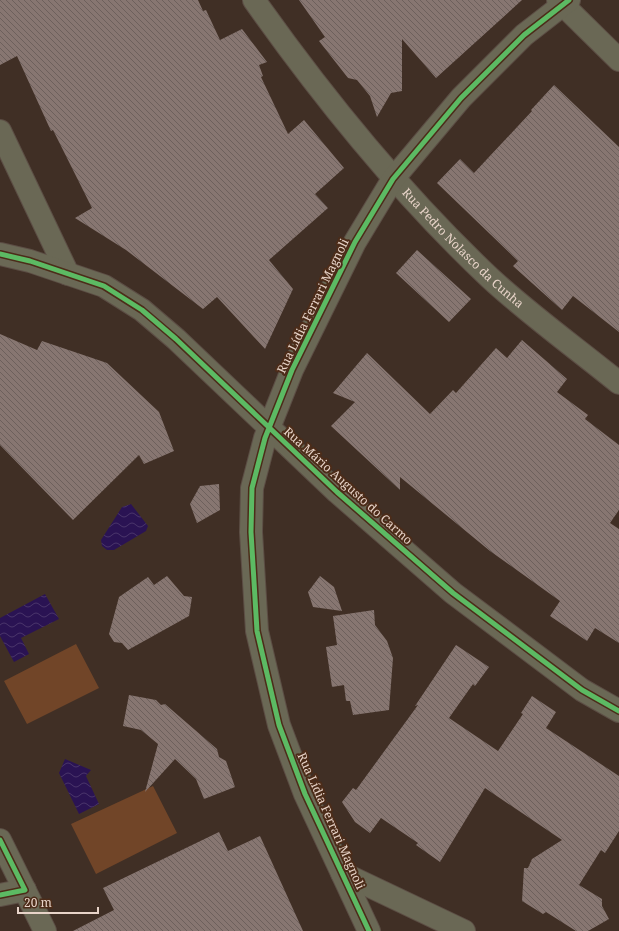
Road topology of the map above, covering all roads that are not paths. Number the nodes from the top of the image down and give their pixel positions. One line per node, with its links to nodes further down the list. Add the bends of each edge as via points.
1 (254, 0): 5 (street, Rua Pedro Nolasco da Cunha, via 301,67)
2 (563, 2): 3 (street); 5 (street, Rua Lídia Ferrari Magnoli, via 524,35 461,98)
3 (619, 60)
4 (0, 131): 7 (street)
5 (393, 179): 8 (street, Rua Pedro Nolasco da Cunha, via 491,278); 9 (street, Rua Lídia Ferrari Magnoli, via 355,242 292,370)
6 (0, 254): 7 (street, Rua Mário Augusto do Carmo)
7 (68, 274): 9 (street, Rua Mário Augusto do Carmo, via 104,286 142,310)
8 (619, 383)
9 (269, 428): 10 (street, Rua Mário Augusto do Carmo, via 337,492 453,593 582,690); 12 (street, Rua Lídia Ferrari Magnoli, via 252,488 251,532 257,632 279,725 305,794)
10 (619, 712)
11 (0, 840): 13 (street)
12 (342, 873): 16 (street, Rua Lídia Ferrari Magnoli); 17 (street)
13 (25, 890): 14 (street); 15 (street)
14 (0, 895)
15 (45, 931)
16 (369, 931)
17 (464, 931)

